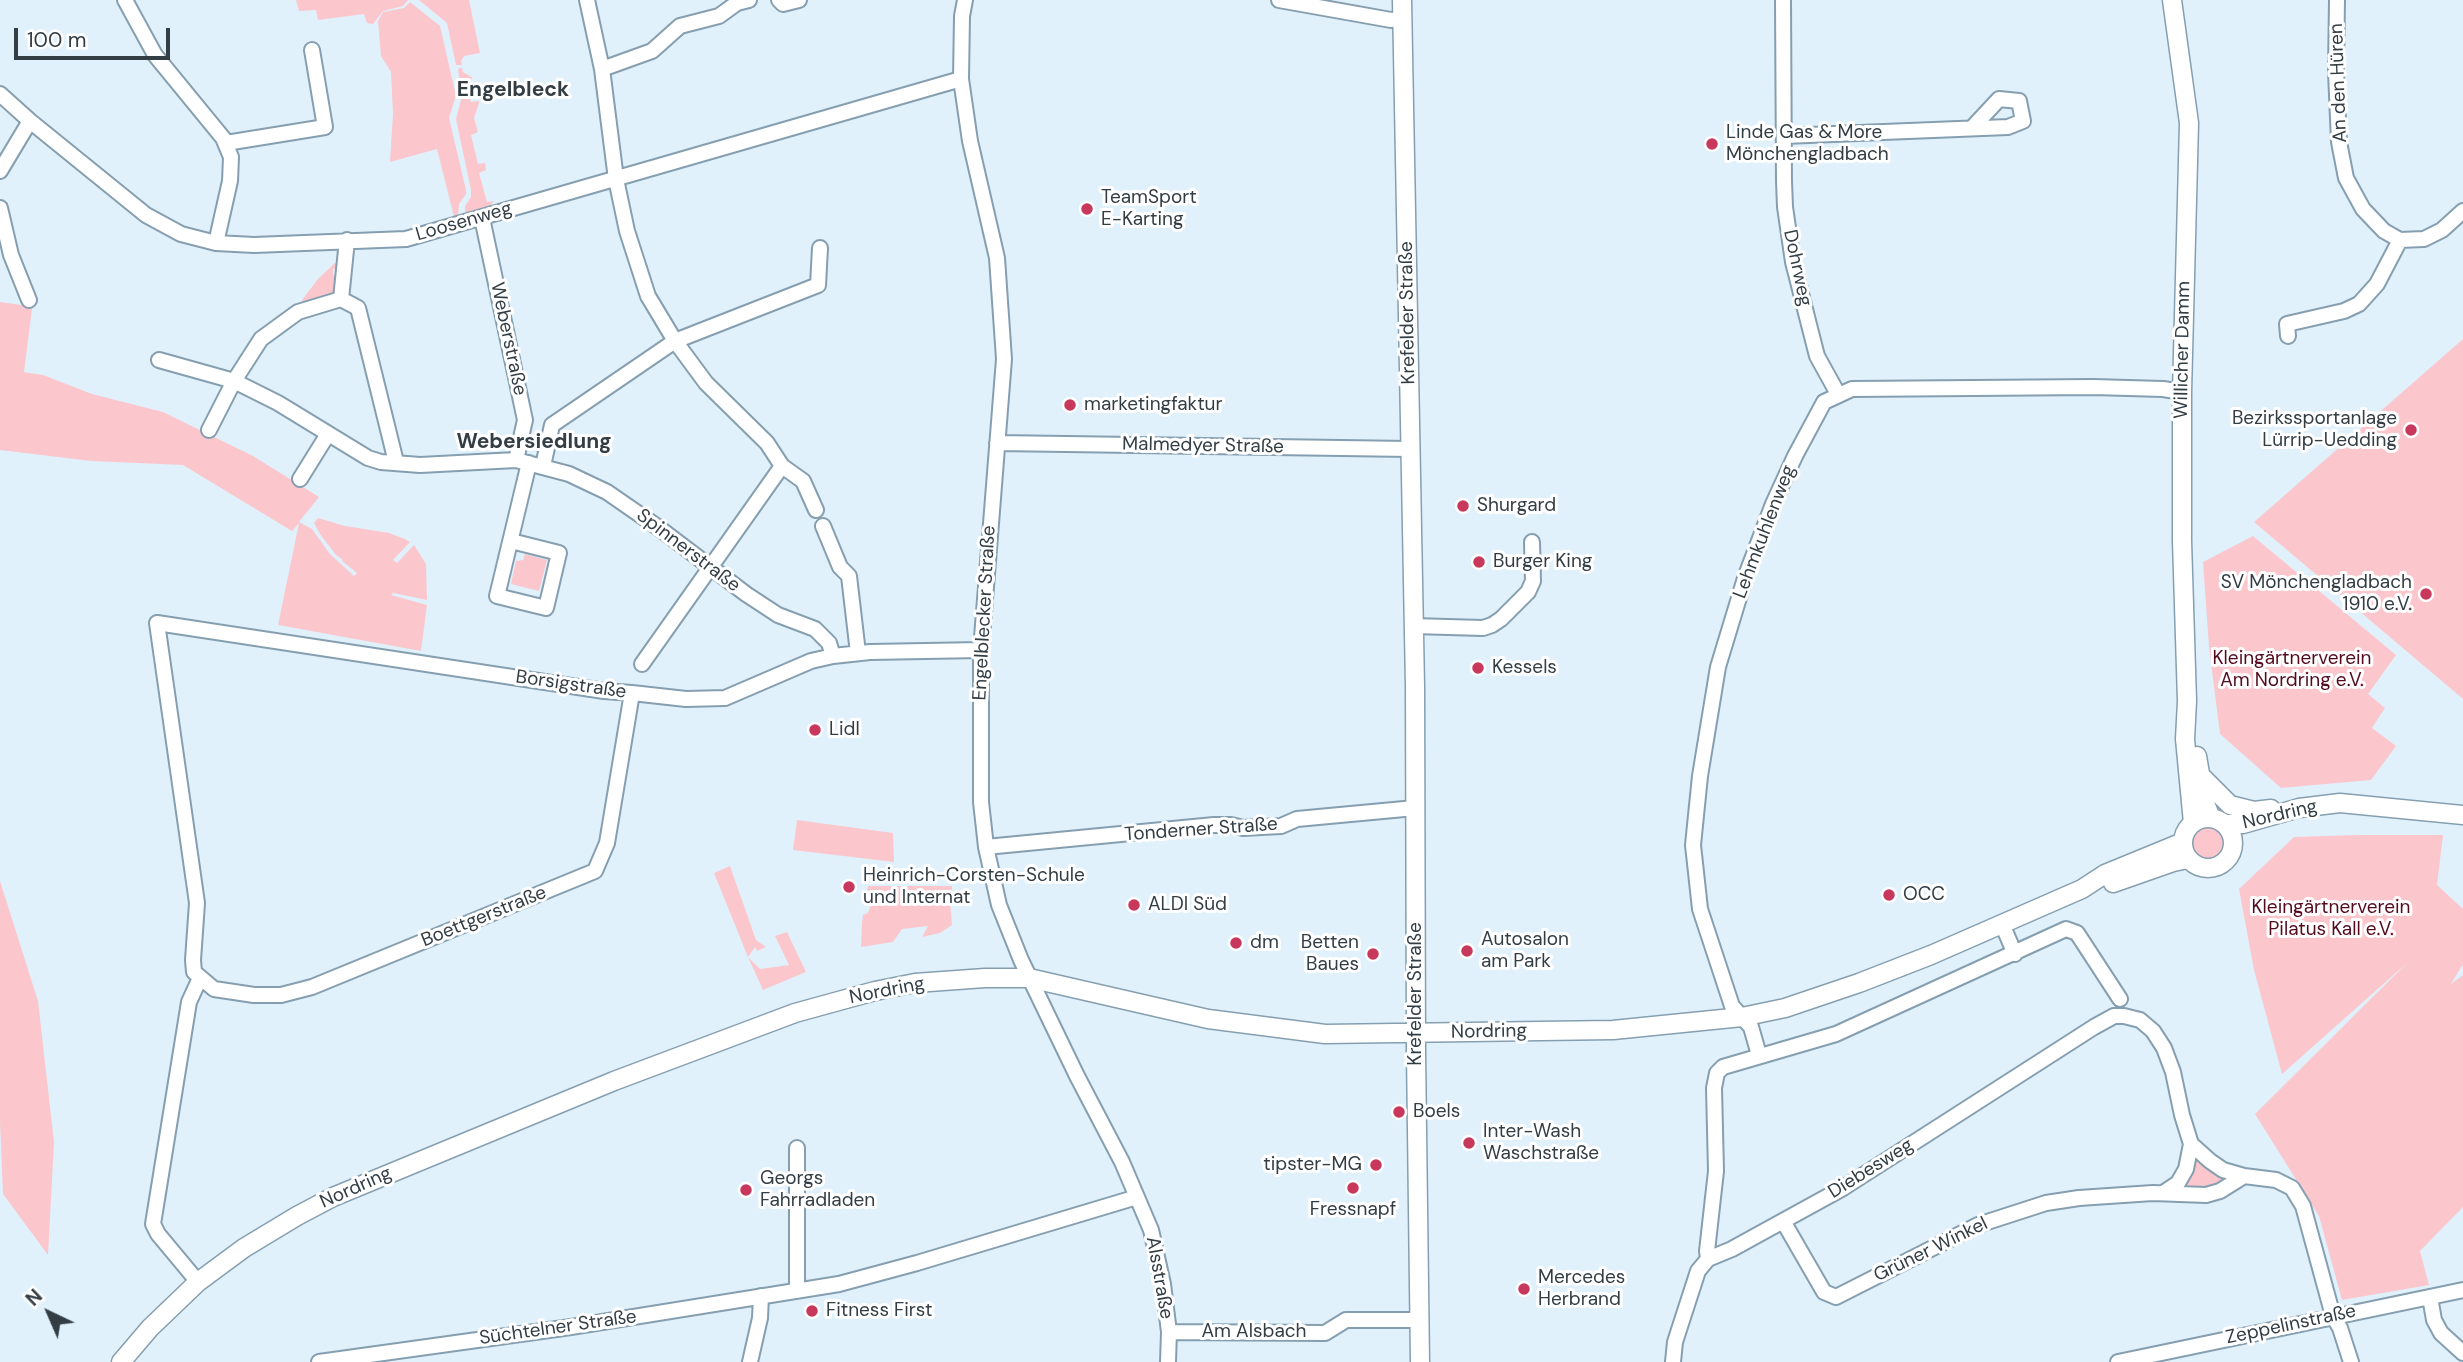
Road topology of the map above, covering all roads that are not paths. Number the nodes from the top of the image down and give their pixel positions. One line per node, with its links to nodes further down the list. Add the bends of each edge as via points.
1 (125, 0): 20 (street, via 155,55)
2 (587, 0): 14 (street)
3 (749, 0): 14 (street, via 719,16 680,26 652,51)
4 (779, 0): 5 (street, via 783,4)
5 (799, 0)
6 (965, 0): 15 (street, Engelblecker Straße)
7 (1279, 0): 12 (street)
8 (1402, 0): 12 (main road, Krefelder Straße)
9 (1783, 0): 19 (street, Dohrweg)
10 (2172, 0): 36 (main road, Willicher Damm, via 2189,123)
11 (2337, 0): 27 (street, An den Hüren, via 2339,142 2346,177 2363,209)
12 (1402, 19): 41 (main road, Krefelder Straße)
13 (312, 50): 20 (street, via 325,127)
14 (602, 69): 22 (street)
15 (961, 79): 22 (street, Loosenweg); 40 (street, Engelblecker Straße, via 997,258 1004,359)
16 (0, 94): 17 (street, Loosenweg)
17 (30, 121): 21 (street); 28 (street, Loosenweg, via 146,215 181,234)
18 (1972, 128): 19 (street)
19 (1784, 136): 37 (street, Dohrweg, via 1785,207 1793,262 1817,356)
20 (226, 143): 28 (street, via 231,157 230,181)
21 (0, 172)
22 (615, 179): 25 (street, Loosenweg); 33 (street, via 626,231 648,296)
23 (0, 208): 31 (street, via 11,255)
24 (2463, 211): 27 (street, via 2424,239)
25 (482, 218): 26 (street, Loosenweg, via 405,239); 43 (street, Weberstraße, via 525,420)
26 (347, 240): 28 (street, Loosenweg); 30 (street)
27 (2400, 240): 32 (street, via 2377,284 2359,304 2287,324)
28 (216, 243)
29 (820, 247): 33 (street, via 818,285)
30 (341, 299): 35 (street, via 298,312 261,339); 42 (street, via 358,307)
31 (29, 300)
32 (2288, 336)
33 (675, 341): 43 (street, via 552,425); 44 (street, via 706,383 767,443)
34 (159, 360): 35 (street, Spinnerstraße)
35 (234, 381): 38 (street); 39 (street, Spinnerstraße)
36 (2182, 392): 37 (street, via 2080,387 1852,389); 57 (main road, Willicher Damm)
37 (1838, 394): 73 (street, Lehmkuhlenweg, via 1824,402 1795,456 1745,578 1718,667 1700,776 1693,845 1700,909 1732,1006)
38 (209, 430)
39 (328, 434): 42 (street, Spinnerstraße, via 368,458); 45 (street)
40 (997, 443): 41 (street, Malmedyer Straße); 52 (street, Engelblecker Straße)
41 (1410, 449): 51 (main road, Krefelder Straße)
42 (396, 463): 43 (street, Spinnerstraße)
43 (529, 463): 48 (street); 50 (street, Spinnerstraße, via 569,474 607,492)
44 (782, 466): 46 (street, via 803,481); 50 (street)
45 (300, 479)
46 (816, 510)
47 (823, 526): 53 (street, via 840,567 849,576)
48 (511, 541): 48 (street, via 497,597 547,608 559,553)
49 (1532, 542): 51 (street, via 1528,592 1501,619 1483,628)
50 (712, 568): 54 (street, Spinnerstraße, via 778,615 815,629 830,643); 55 (street)
51 (1413, 626): 60 (main road, Krefelder Straße)
52 (981, 650): 53 (street, Borsigstraße); 66 (street, Engelblecker Straße, via 981,802)
53 (858, 653): 54 (street, Borsigstraße)
54 (833, 656): 56 (street, Borsigstraße, via 725,698)
55 (642, 664)
56 (632, 693): 70 (street, Boettgerstraße, via 607,843 595,871 312,987 281,995 254,995 214,989); 70 (street, Borsigstraße, via 157,623 197,903 193,960)
57 (2187, 701): 58 (main road, Willicher Damm); 64 (main road, Willicher Damm, via 2185,739)
58 (2199, 775): 61 (main road, via 2222,800 2238,808); 63 (main road, Willicher Damm)
59 (2376, 807): 61 (main road, Nordring, via 2340,803); 62 (main road, Nordring); 65 (main road, Nordring, via 2288,822)
60 (1415, 808): 66 (street, Tonderner Straße, via 1281,825 1214,825); 74 (main road, Krefelder Straße)
61 (2300, 808): 63 (main road, Nordring, via 2244,824)
62 (2463, 815)
63 (2218, 821): 64 (main road); 65 (main road)
64 (2193, 823): 67 (main road, via 2184,835)
65 (2234, 841): 67 (main road, via 2230,857 2218,867 2202,868)
66 (986, 847): 71 (street, Engelblecker Straße, via 999,905)
67 (2185, 851): 68 (main road, Nordring, via 2105,874)
68 (2002, 924): 69 (street); 73 (main road, Nordring, via 1859,983)
69 (2015, 954): 72 (street, via 2066,929 2077,933); 75 (street, via 1836,1034)
70 (200, 978): 83 (street, via 189,1002 153,1224)
71 (1029, 978): 74 (main road, Nordring, via 1208,1019 1275,1029 1325,1034); 80 (street, Engelblecker Straße); 83 (main road, Nordring, via 915,983 770,1022 333,1197 244,1248)
72 (2120, 999)
73 (1742, 1017): 74 (main road, Nordring, via 1613,1030); 75 (street, via 1751,1027)
74 (1416, 1033): 89 (main road, Krefelder Straße)
75 (1759, 1055): 82 (street, via 1723,1067 1715,1080 1716,1171)
76 (2191, 1144): 78 (street, via 2223,1170); 79 (street, via 2186,1169 2178,1183); 81 (street, Diebesweg, via 2164,1048 2140,1020 2114,1016 1843,1188)
77 (797, 1148): 84 (street)
78 (2244, 1176): 79 (street, Grüner Winkel, via 2206,1195); 88 (street, via 2276,1180 2292,1188 2304,1206)
79 (2163, 1193): 81 (street, Grüner Winkel, via 2079,1198 2008,1215 1948,1239 1836,1297 1824,1292)
80 (1137, 1197): 84 (street, Süchtelner Straße, via 917,1263); 90 (street, Alsstraße, via 1156,1248)
81 (1783, 1221): 82 (street, Diebesweg)
82 (1708, 1259): 97 (street, via 1698,1271)
83 (198, 1282): 92 (main road, Nordring)
84 (797, 1290): 86 (street, Süchtelner Straße)
85 (2463, 1290): 87 (street, Zeppelinstraße)
86 (761, 1296): 93 (street, Süchtelner Straße); 94 (street)
87 (2430, 1297): 88 (street, Zeppelinstraße); 91 (street, via 2441,1332)
88 (2333, 1316): 98 (street, Zeppelinstraße); 99 (street)
89 (1420, 1320): 90 (street, Am Alsbach, via 1346,1320 1325,1333); 96 (main road, Krefelder Straße)
90 (1169, 1332): 95 (street, Alsstraße)
91 (2463, 1353)
92 (121, 1362)
93 (319, 1362)
94 (750, 1362)
95 (1168, 1362)
96 (1420, 1362)
97 (1673, 1362)
98 (2118, 1362)
99 (2351, 1362)

